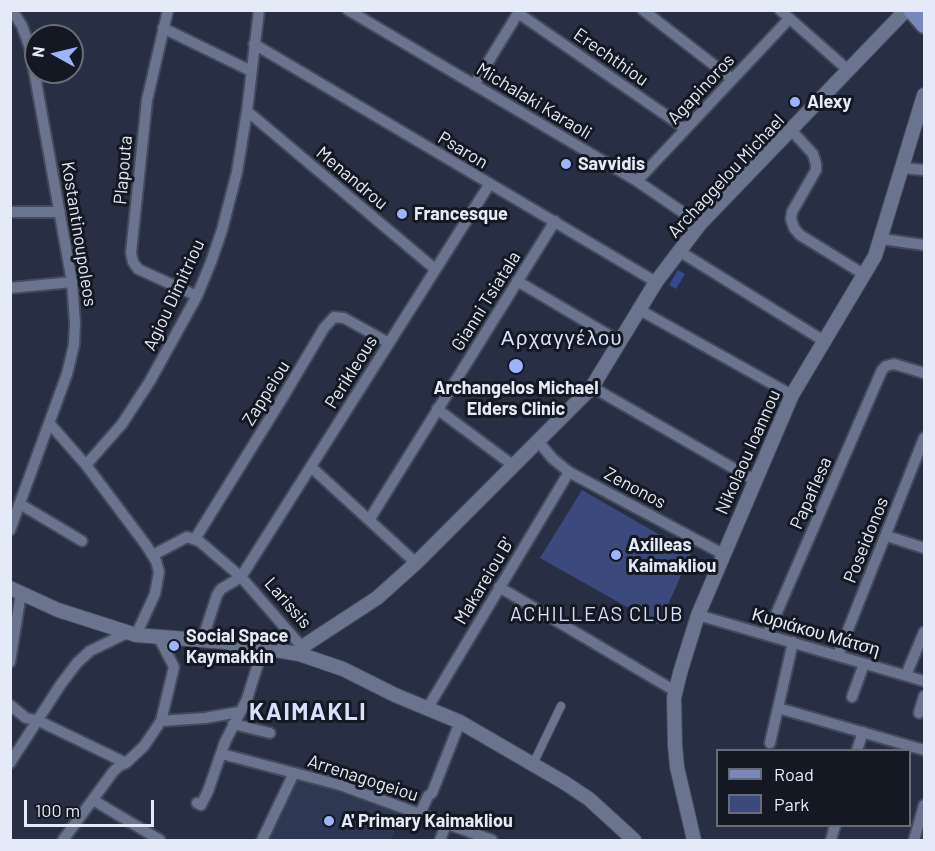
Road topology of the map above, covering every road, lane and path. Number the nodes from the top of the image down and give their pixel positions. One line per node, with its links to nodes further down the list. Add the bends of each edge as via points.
1 (12, 10): 27 (street, Kostantinoupoleos, via 28,40)
2 (168, 10): 12 (street, Plapouta)
3 (259, 10): 13 (street, Agiou Dimitriou)
4 (348, 10): 17 (street, Michalaki Karaoli)
5 (643, 10): 16 (street)
6 (780, 10): 10 (street)
7 (906, 10): 15 (street, Archaggelou Michael)
8 (911, 10): 11 (main road)
9 (519, 12): 17 (street); 20 (street, Erechthiou)
10 (789, 18): 15 (street); 16 (street, Agapinoros)
11 (924, 25)
12 (163, 28): 14 (street); 39 (street, Plapouta, via 144,122 132,257 141,271)
13 (254, 44): 14 (street, Agiou Dimitriou); 25 (street, Psaron)
14 (251, 70): 19 (street, Agiou Dimitriou)
15 (848, 70): 21 (street, Archaggelou Michael)
16 (732, 79): 20 (street, Agapinoros)
17 (474, 85): 24 (street, Michalaki Karaoli)
18 (924, 95): 22 (street, Nikolaou Ioannou)
19 (247, 111): 33 (street, Menandrou); 39 (street, Agiou Dimitriou, via 232,196)
20 (686, 129): 24 (street, Agapinoros)
21 (792, 130): 29 (street, Archaggelou Michael); 34 (street, via 813,154 816,164 792,212 794,228)
22 (903, 168): 23 (street); 30 (street, Nikolaou Ioannou)
23 (924, 170)
24 (637, 181): 29 (street, Michalaki Karaoli)
25 (489, 185): 28 (street, Psaron); 33 (street, Perikleous)
26 (10, 212): 27 (street)
27 (60, 212): 36 (street, Kostantinoupoleos)
28 (555, 221): 35 (street, Gianni Tsiatala); 37 (street, Psaron)
29 (700, 224): 32 (street, Archaggelou Michael)
30 (882, 239): 31 (street); 34 (street, Nikolaou Ioannou)
31 (924, 244)
32 (680, 251): 37 (street, Archaggelou Michael); 41 (street)
33 (435, 269): 43 (street, Perikleous)
34 (864, 275): 41 (street, Nikolaou Ioannou)
35 (517, 281): 42 (street); 47 (street, Gianni Tsiatala)
36 (72, 282): 38 (street); 48 (street, Kostantinoupoleos, via 74,345)
37 (656, 282): 40 (street, Archaggelou Michael)
38 (10, 288)
39 (197, 296): 51 (street, Agiou Dimitriou, via 136,404)
40 (638, 309): 42 (street, Archaggelou Michael); 46 (street)
41 (824, 340): 46 (street, Nikolaou Ioannou)
42 (619, 341): 45 (street, Archaggelou Michael)
43 (389, 343): 53 (street, Perikleous); 60 (street, Zappeiou, via 344,318 333,317)
44 (924, 373): 72 (street, Papaflesa, via 897,365 886,366 880,373)
45 (592, 387): 50 (street, Archaggelou Michael); 55 (street)
46 (792, 395): 55 (street, Nikolaou Ioannou)
47 (438, 409): 52 (street); 57 (street, Gianni Tsiatala)
48 (50, 424): 51 (street); 56 (street, Kostantinoupoleos)
49 (924, 438): 59 (street, Poseidonos)
50 (538, 441): 52 (street, Archaggelou Michael); 54 (street, Zenonos)
51 (86, 465): 64 (street)
52 (514, 466): 65 (street, Archaggelou Michael)
53 (311, 467): 57 (street); 66 (street, Perikleous)
54 (569, 472): 63 (street, Zenonos); 67 (street, Makareiou B')
55 (754, 480): 63 (street, Nikolaou Ioannou)
56 (20, 504): 58 (street, Kostantinoupoleos); 61 (street)
57 (369, 520): 65 (street)
58 (10, 530)
59 (886, 536): 62 (street); 78 (street, Poseidonos)
60 (195, 539): 64 (street, via 187,537); 66 (street, Larissis)
61 (82, 541)
62 (924, 548)
63 (723, 554): 69 (street, Nikolaou Ioannou)
64 (153, 555): 71 (street, via 159,567 155,594)
65 (416, 563): 77 (street, Archaggelou Michael, via 377,598)
66 (242, 578): 74 (street, via 217,595); 77 (street, Larissis)
67 (499, 587): 83 (street); 88 (street, Makareiou B')
68 (16, 590): 71 (street, via 58,610); 79 (street)
69 (698, 615): 72 (street, Κυριάκου Μάτση); 83 (street, Nikolaou Ioannou)
70 (924, 632): 81 (street)
71 (131, 634): 73 (street); 92 (street, via 90,651 77,663)
72 (767, 635): 75 (street, Κυριάκου Μάτση)
73 (159, 638): 74 (street); 93 (street, via 174,668)
74 (202, 641): 76 (street)
75 (793, 642): 78 (street, Κυριάκου Μάτση); 89 (street)
76 (263, 648): 77 (street); 90 (street)
77 (300, 650): 88 (street)
78 (838, 655): 80 (street, Κυριάκου Μάτση)
79 (10, 662)
80 (864, 664): 81 (street, Κυριάκου Μάτση); 85 (street)
81 (906, 675): 82 (street, Κυριάκου Μάτση)
82 (924, 681)
83 (675, 691): 117 (street, Nikolaou Ioannou, via 676,757)
84 (924, 696): 91 (street)
85 (852, 697)
86 (10, 705): 92 (street, via 26,718)
87 (561, 706): 104 (street)
88 (428, 708): 94 (street)
89 (778, 708): 96 (street); 98 (street)
90 (239, 712): 93 (street); 95 (street)
91 (919, 713)
92 (39, 721): 102 (street); 103 (street)
93 (161, 721): 103 (street)
94 (460, 722): 104 (street); 109 (street)
95 (233, 724): 97 (street); 101 (street)
96 (863, 732): 99 (street); 100 (street)
97 (270, 733)
98 (770, 743)
99 (857, 749)
100 (924, 750)
101 (222, 754): 105 (street, Arrenagogeiou); 107 (street, via 201,805)
102 (10, 764)
103 (126, 764): 106 (street, via 113,772)
104 (532, 764): 116 (street, via 589,799)
105 (294, 773): 109 (street, Arrenagogeiou); 113 (street)
106 (93, 800): 111 (street); 112 (street)
107 (197, 803)
108 (924, 805): 118 (street)
109 (420, 814): 110 (street, Arrenagogeiou)
110 (447, 825): 114 (street); 115 (street, Arrenagogeiou)
111 (63, 840)
112 (160, 840)
113 (262, 840)
114 (440, 840)
115 (492, 840)
116 (634, 840)
117 (694, 840)
118 (914, 840)

